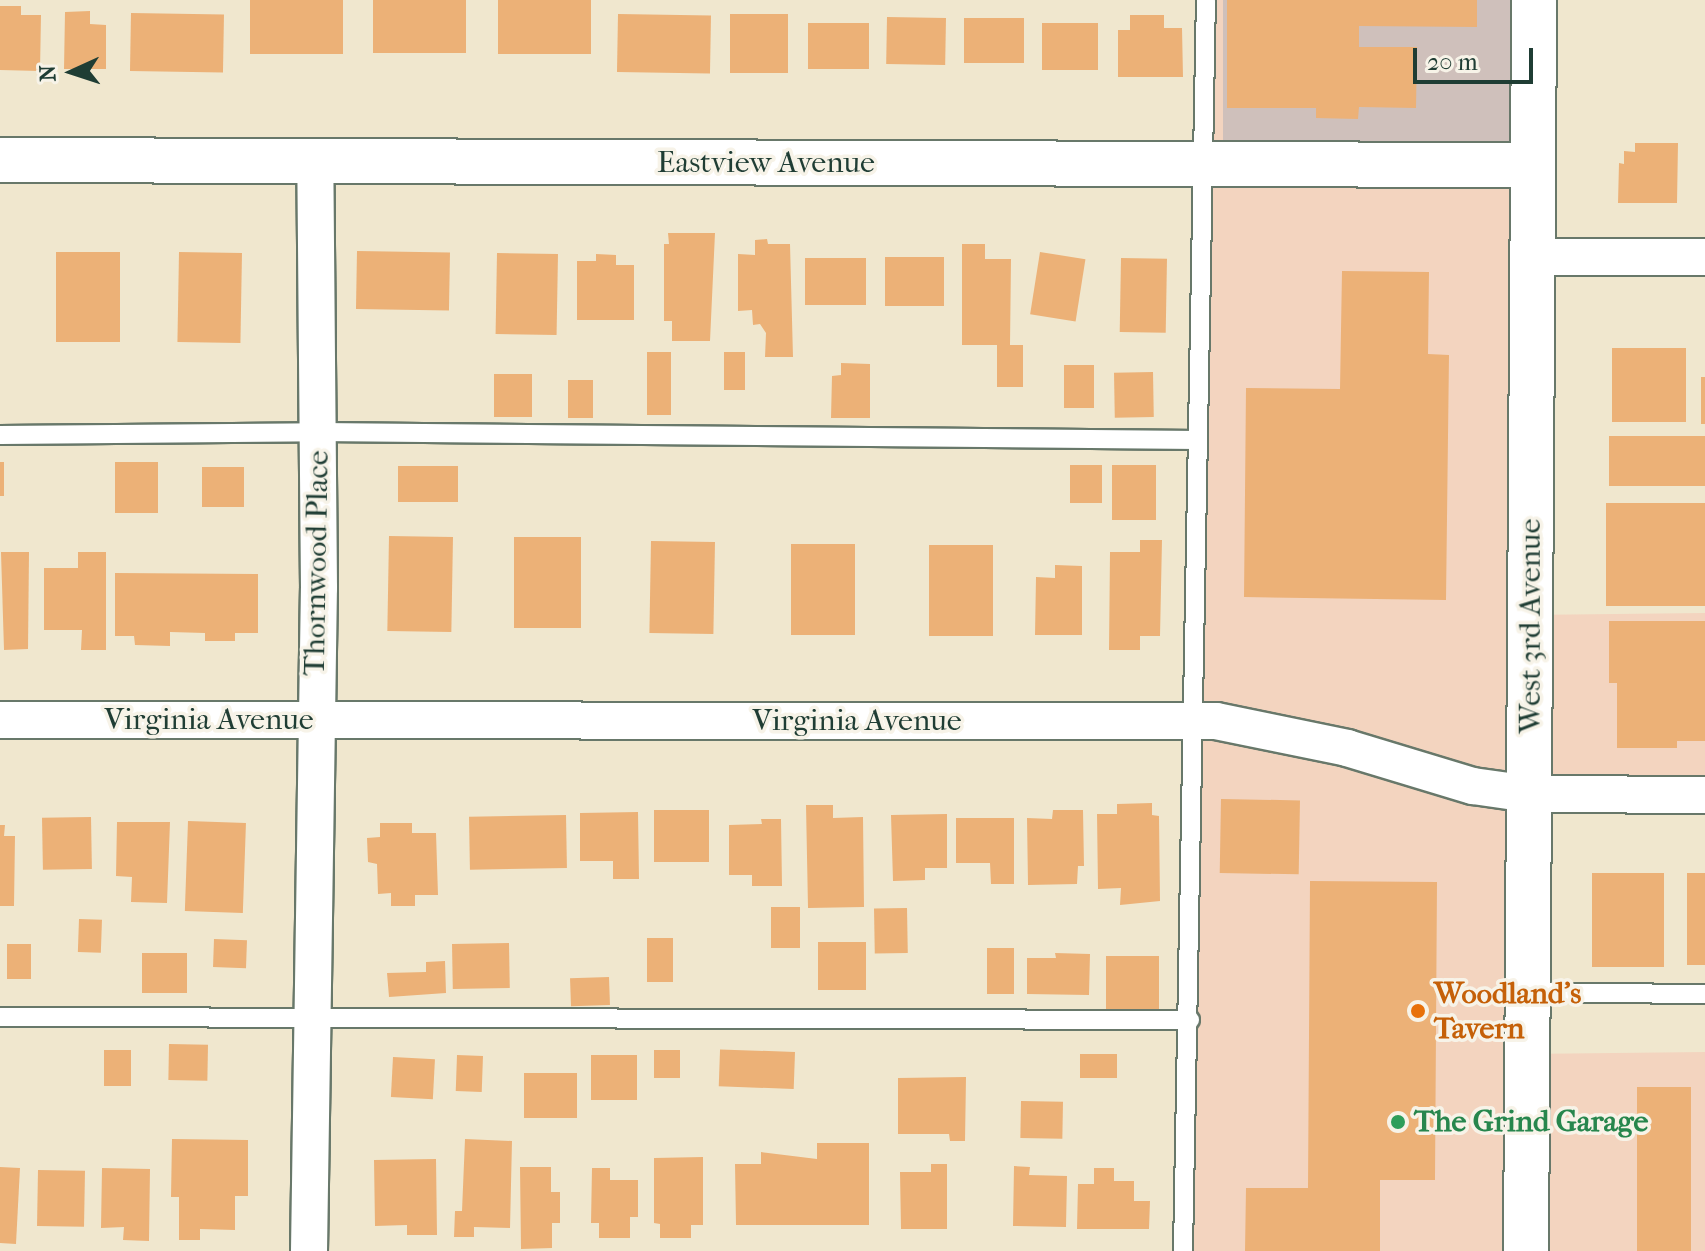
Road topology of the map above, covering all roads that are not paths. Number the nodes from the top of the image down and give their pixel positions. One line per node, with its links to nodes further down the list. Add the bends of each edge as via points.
1 (1206, 0): 5 (lane)
2 (1534, 0): 6 (street, West 3rd Avenue)
3 (0, 160): 4 (street, Eastview Avenue)
4 (315, 163): 5 (street, Eastview Avenue); 9 (street, Thornwood Place)
5 (1203, 164): 6 (street, Eastview Avenue); 11 (lane)
6 (1532, 165): 7 (street, West 3rd Avenue)
7 (1533, 257): 8 (street); 15 (street, West 3rd Avenue)
8 (1705, 257)
9 (319, 432): 10 (lane); 11 (lane); 13 (street, Thornwood Place)
10 (0, 435)
11 (1198, 440): 14 (lane)
12 (0, 720): 13 (street, Virginia Avenue)
13 (313, 721): 14 (street, Virginia Avenue); 20 (street, Thornwood Place)
14 (1193, 721): 15 (street, Virginia Avenue, via 1347,748 1473,786); 21 (lane)
15 (1530, 794): 16 (street, Virginia Avenue); 17 (street, West 3rd Avenue)
16 (1705, 795)
17 (1529, 992): 18 (lane); 24 (street, West 3rd Avenue)
18 (1705, 994)
19 (0, 1017): 20 (lane)
20 (311, 1018): 21 (lane); 22 (street, Thornwood Place)
21 (1190, 1020): 23 (lane)
22 (309, 1251)
23 (1183, 1251)
24 (1526, 1251)

